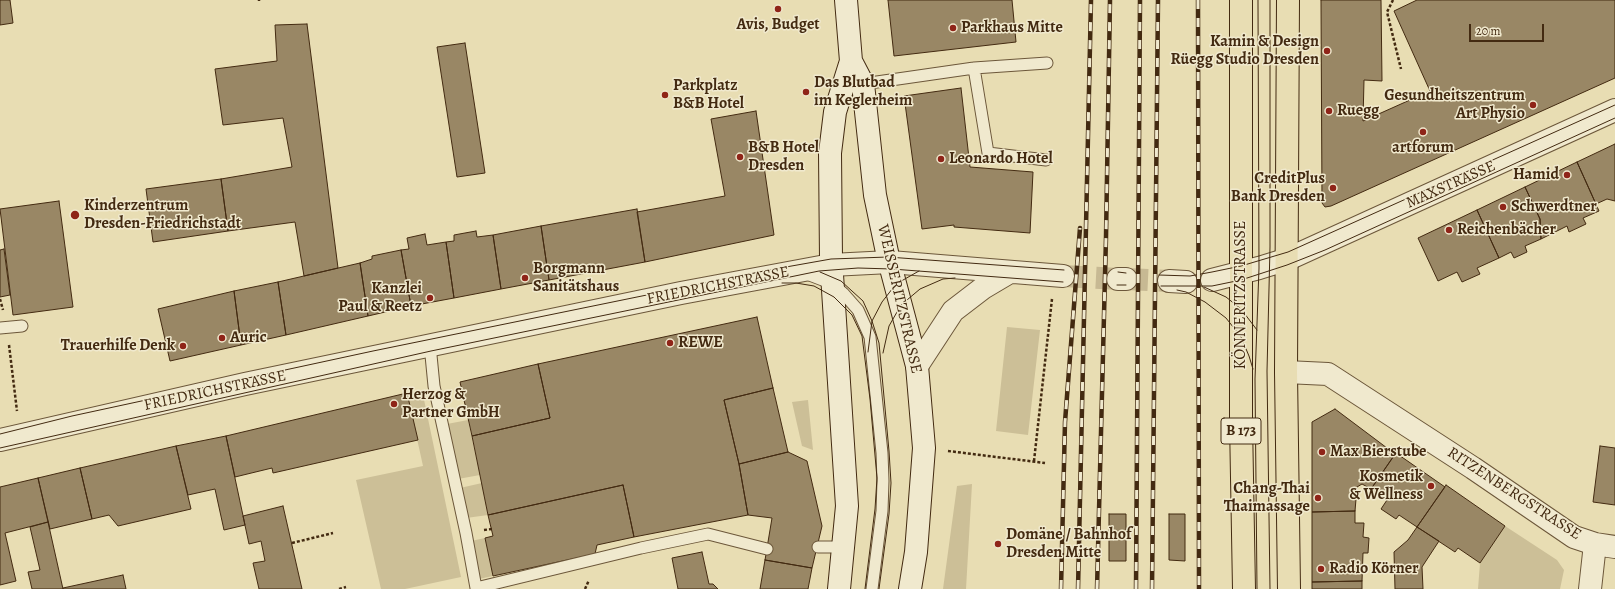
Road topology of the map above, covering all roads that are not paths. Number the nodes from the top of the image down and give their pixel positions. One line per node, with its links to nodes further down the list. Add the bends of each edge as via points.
1 (846, 0): 4 (street, WEISSERITZSTRASSE)
2 (1241, 0): 13 (main road, KÖNNERITZSTRASSE / B 173)
3 (1288, 0): 10 (main road)
4 (851, 61): 7 (street, WEISSERITZSTRASSE); 14 (street, WEISSERITZSTRASSE, via 835,112 830,153)
5 (1047, 63): 6 (lane)
6 (974, 68): 7 (lane); 9 (lane, via 988,152)
7 (863, 84): 11 (street, WEISSERITZSTRASSE, via 875,196)
8 (1615, 110): 10 (street, MAXSTRASSE)
9 (1046, 160)
10 (1288, 259): 13 (street); 21 (main road)
11 (890, 262): 12 (street, FRIEDRICHSTRASSE); 14 (street, FRIEDRICHSTRASSE); 20 (street, WEISSERITZSTRASSE)
12 (1010, 272): 15 (street, FRIEDRICHSTRASSE); 20 (street, via 983,288 953,311)
13 (1241, 273): 16 (street); 30 (main road, KÖNNERITZSTRASSE / B 173)
14 (832, 274): 19 (street, FRIEDRICHSTRASSE, via 790,272); 25 (street, WEISSERITZSTRASSE, via 848,506); 28 (lane, via 843,293 858,310 870,337 874,368 883,482 882,512)
15 (1059, 276)
16 (1212, 280)
17 (22, 326): 18 (lane)
18 (3, 329)
19 (430, 345): 22 (street, FRIEDRICHSTRASSE); 26 (lane, via 434,386 476,588 708,534)
20 (917, 366): 29 (street, WEISSERITZSTRASSE, via 924,448 916,552)
21 (1286, 372): 24 (street, RITZENBERGSTRASSE, via 1328,374 1574,537); 31 (main road)
22 (10, 438)
23 (818, 546): 25 (lane)
24 (1605, 546): 32 (street)
25 (844, 547): 27 (street, WEISSERITZSTRASSE)
26 (767, 549)
27 (839, 589)
28 (872, 589)
29 (910, 589)
30 (1244, 589)
31 (1289, 589)
32 (1590, 589)

